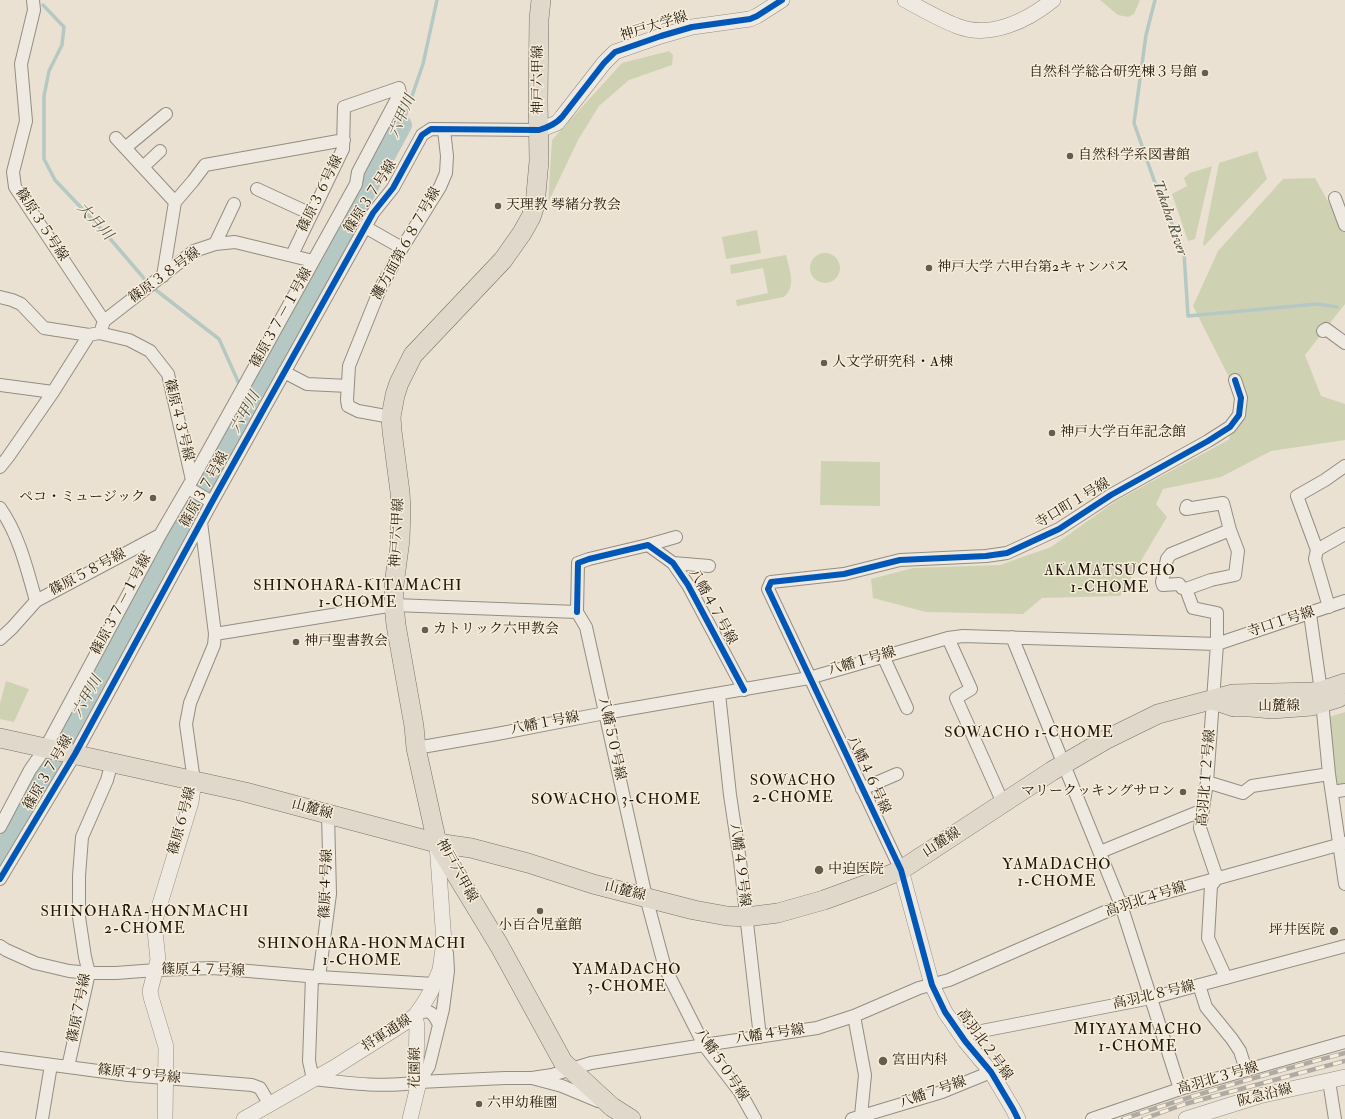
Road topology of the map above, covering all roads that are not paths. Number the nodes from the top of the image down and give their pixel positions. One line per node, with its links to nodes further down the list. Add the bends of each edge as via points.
1 (33, 0): 28 (street, 篠原３５号線, via 34,10 21,64 26,121 13,172 15,187)
2 (540, 0): 9 (main road, 神戸六甲線)
3 (782, 0): 9 (street, 神戸大学線, via 750,19 687,28 615,52 557,123)
4 (905, 0): 5 (street, via 956,26 979,30 990,30 1014,23)
5 (1053, 0)
6 (399, 88): 11 (street, 篠原３６号線, via 344,107); 25 (street, 篠原３７－１号線, via 400,93 358,172 356,184)
7 (166, 114): 12 (street)
8 (444, 130): 9 (street, 篠原３７号線); 21 (street, 篠原３７号線, via 431,129 422,135 393,188 372,213); 23 (street, 灘方面第６８７号線, via 446,173)
9 (539, 130): 37 (main road, 神戸六甲線, via 538,186 531,217 503,260 413,355 395,395)
10 (116, 138): 12 (street)
11 (344, 140): 17 (street, via 205,165); 19 (street, 篠原３６号線, via 343,149)
12 (125, 148): 14 (street)
13 (160, 151): 14 (street)
14 (143, 167): 17 (street)
15 (257, 189): 19 (street)
16 (1335, 198): 20 (street)
17 (175, 202): 26 (street)
18 (234, 204): 22 (street)
19 (311, 214): 24 (street, 篠原３６号線)
20 (1345, 225)
21 (365, 227): 23 (street); 32 (street, 篠原３７号線)
22 (215, 244): 24 (street, 篠原３８号線, via 235,242); 26 (street, 篠原３８号線, via 194,251)
23 (402, 248): 35 (street, 灘方面第６８７号線, via 380,290 349,366)
24 (292, 255): 25 (street, 篠原３８号線)
25 (313, 261): 40 (street, 篠原３７－１号線)
26 (163, 276): 28 (street, 篠原３８号線)
27 (0, 297): 30 (street, 篠原４３号線, via 21,304 44,328)
28 (104, 322): 30 (street, 篠原３８号線)
29 (1323, 331): 31 (street, via 1326,329)
30 (94, 334): 36 (street, 篠原３８号線); 40 (street, 篠原４３号線, via 129,340 150,351 168,374)
31 (1345, 343)
32 (284, 372): 35 (street, via 307,384); 41 (street, 篠原３７号線)
33 (1234, 380): 53 (street, 寺口町１号線, via 1241,398 1240,415 1230,427 1111,495 1059,529 1007,553 900,560 844,574)
34 (0, 384): 36 (street)
35 (348, 386): 37 (street, 灘方面第６８７号線, via 348,406 358,411)
36 (53, 392): 39 (street, 篠原３８号線)
37 (392, 418): 57 (main road, 神戸六甲線, via 401,509)
38 (1345, 466): 50 (street, via 1297,496)
39 (0, 467)
40 (190, 484): 41 (street); 47 (street, 篠原３７－１号線)
41 (212, 502): 44 (street, 篠原３７号線)
42 (1187, 506): 45 (street, via 1186,510 1223,503)
43 (0, 508): 55 (street, via 8,520 24,559)
44 (201, 522): 61 (street, 篠原６号線); 79 (street, 篠原３７号線)
45 (1230, 530): 54 (street, via 1238,551 1235,575); 54 (street, via 1171,554 1167,559 1163,585 1179,584)
46 (1345, 534): 50 (street)
47 (160, 535): 55 (street, 篠原５８号線); 77 (street, 篠原３７－１号線)
48 (676, 537): 49 (street)
49 (648, 545): 51 (street, 八幡４７号線); 59 (street, via 578,563)
50 (1317, 550): 58 (street, via 1315,558)
51 (673, 563): 52 (street); 69 (street, 八幡４７号線, via 688,585)
52 (709, 566)
53 (771, 582): 67 (street, 八幡４６号線, via 768,589)
54 (1186, 589): 65 (street, 高羽北１２号線, via 1193,608 1217,613)
55 (36, 601): 64 (street)
56 (1345, 601): 58 (street, 寺口１号線)
57 (394, 606): 59 (street); 61 (street); 78 (main road, 神戸六甲線)
58 (1330, 607): 60 (street, 寺口１号線)
59 (577, 612): 75 (street, 八幡５０号線, via 586,627)
60 (1310, 614): 65 (street, 寺口１号線); 72 (street)
61 (215, 634): 84 (street, 篠原６号線, via 214,645 190,703 186,724)
62 (1012, 637): 63 (street, 八幡１号線); 65 (street, 八幡１号線); 81 (street)
63 (948, 638): 66 (street, 八幡１号線); 89 (street, via 971,689 956,698)
64 (0, 639)
65 (1217, 644): 73 (street, 高羽北１２号線)
66 (883, 656): 67 (street, 八幡１号線); 74 (street)
67 (809, 678): 69 (street, 八幡１号線); 86 (street, 八幡４６号線)
68 (1345, 683): 72 (main road, 山麓線)
69 (744, 690): 70 (street, 八幡１号線)
70 (719, 694): 75 (street, 八幡１号線); 102 (street, 八幡４９号線)
71 (1345, 696): 72 (main road, 山麓線)
72 (1322, 697): 73 (main road, 山麓線, via 1312,706 1272,709 1234,707); 83 (street)
73 (1213, 700): 81 (main road, 山麓線, via 1158,714); 85 (street, 高羽北１２号線)
74 (908, 708)
75 (605, 713): 78 (street, 八幡１号線); 100 (street, 八幡５０号線)
76 (0, 738): 77 (main road, 山麓線)
77 (46, 747): 79 (main road, 山麓線); 92 (street, 篠原３７－１号線, via 30,770)
78 (416, 748): 93 (main road, 神戸六甲線)
79 (75, 754): 80 (main road, 山麓線); 98 (street, 篠原３７号線)
80 (112, 762): 84 (main road, 山麓線); 107 (street, 篠原７号線, via 107,780 82,837 79,917)
81 (1065, 763): 89 (main road, 山麓線); 95 (street)
82 (897, 774): 86 (street)
83 (1329, 774): 85 (street, via 1252,786 1243,793); 88 (street)
84 (194, 781): 91 (main road, 山麓線); 106 (street, 篠原６号線, via 191,802 156,917)
85 (1207, 782): 90 (street, 高羽北１２号線)
86 (862, 790): 96 (street, 八幡４６号線)
87 (1345, 790): 88 (street)
88 (1332, 792): 94 (street)
89 (1003, 803): 96 (main road, 山麓線)
90 (1203, 810): 95 (street); 97 (street, 高羽北１２号線, via 1200,828)
91 (328, 814): 93 (main road, 山麓線); 108 (street, 篠原４号線, via 330,894)
92 (0, 827)
93 (437, 843): 100 (main road, 山麓線, via 471,848); 105 (street, 将軍通線); 124 (main road, 神戸六甲線, via 499,945 563,1062)
94 (1342, 843): 97 (street, 高羽北４号線); 99 (street)
95 (1100, 852): 101 (street)
96 (900, 870): 102 (main road, 山麓線, via 809,904 774,914); 111 (street, 八幡４６号線)
97 (1217, 878): 101 (street, 高羽北４号線); 109 (street, via 1211,886 1208,938)
98 (0, 879)
99 (1345, 884)
100 (646, 897): 102 (main road, 山麓線, via 706,913); 120 (street, 八幡５０号線, via 665,968)
101 (1121, 905): 111 (street, 高羽北４号線, via 949,980); 113 (street)
102 (746, 917): 118 (street, 八幡４９号線)
103 (0, 946): 107 (street, 篠原４７号線, via 35,963)
104 (1345, 946): 109 (street, 高羽北８号線)
105 (444, 948): 110 (street, 将軍通線, via 440,970); 116 (street, via 448,971)
106 (156, 970): 107 (street, 篠原４７号線); 108 (street, 篠原４７号線, via 213,968); 128 (street, 篠原６号線, via 150,990 166,1047)
107 (89, 973): 123 (street, 篠原７号線)
108 (315, 977): 110 (street, 篠原４７号線); 130 (street, 篠原４号線, via 309,1061)
109 (1226, 978): 112 (street, 高羽北８号線)
110 (434, 984): 114 (street, 将軍通線)
111 (932, 985): 115 (street, 八幡４号線, via 919,988); 117 (street, 高羽北２号線, via 945,1012)
112 (1199, 985): 113 (street, 高羽北８号線); 125 (street, via 1206,1007 1232,1039)
113 (1151, 998): 117 (street, 高羽北８号線); 133 (street)
114 (415, 1016): 116 (street, via 423,1011 430,1012); 130 (street, 将軍通線); 132 (street, 花園線, via 416,1066)
115 (854, 1016): 118 (street, 八幡４号線, via 816,1028); 136 (street, via 865,1075)
116 (439, 1025): 132 (street, via 429,1066)
117 (961, 1035): 126 (street, 高羽北２号線)
118 (760, 1037): 120 (street, 八幡４号線)
119 (1345, 1042): 125 (street, 高羽北３号線)
120 (704, 1045): 124 (street, 八幡４号線, via 591,1063); 142 (street, 八幡５０号線, via 740,1092)
121 (0, 1058): 122 (street, 篠原４９号線)
122 (51, 1065): 123 (street, 篠原４９号線); 137 (street)
123 (68, 1067): 128 (street, 篠原４９号線)
124 (570, 1069): 129 (street, 八幡４号線, via 552,1076); 135 (main road, 神戸六甲線)
125 (1246, 1070): 133 (street, 高羽北３号線)
126 (991, 1072): 136 (street, 八幡７号線, via 942,1092); 143 (street, 高羽北２号線)
127 (1345, 1077): 131 (street, 阪急沿線)
128 (166, 1078): 134 (street, 篠原４９号線, via 252,1085 260,1088); 138 (street, 篠原６号線)
129 (532, 1078): 132 (street, 八幡４号線); 135 (street, 八幡４号線, via 574,1090)
130 (313, 1079): 132 (street, via 351,1084 406,1085); 134 (street, 将軍通線)
131 (1329, 1081): 145 (street, 阪急沿線, via 1259,1096); 146 (street)
132 (419, 1082): 140 (street, 花園線)
133 (1180, 1089): 144 (street, 高羽北３号線)
134 (270, 1104): 139 (street, 将軍通線)
135 (612, 1107): 141 (main road, 神戸六甲線)
136 (856, 1118)
137 (42, 1119)
138 (165, 1119)
139 (244, 1119)
140 (410, 1119)
141 (631, 1119)
142 (755, 1119)
143 (1018, 1119)
144 (1092, 1119)
145 (1187, 1119)
146 (1335, 1119)

